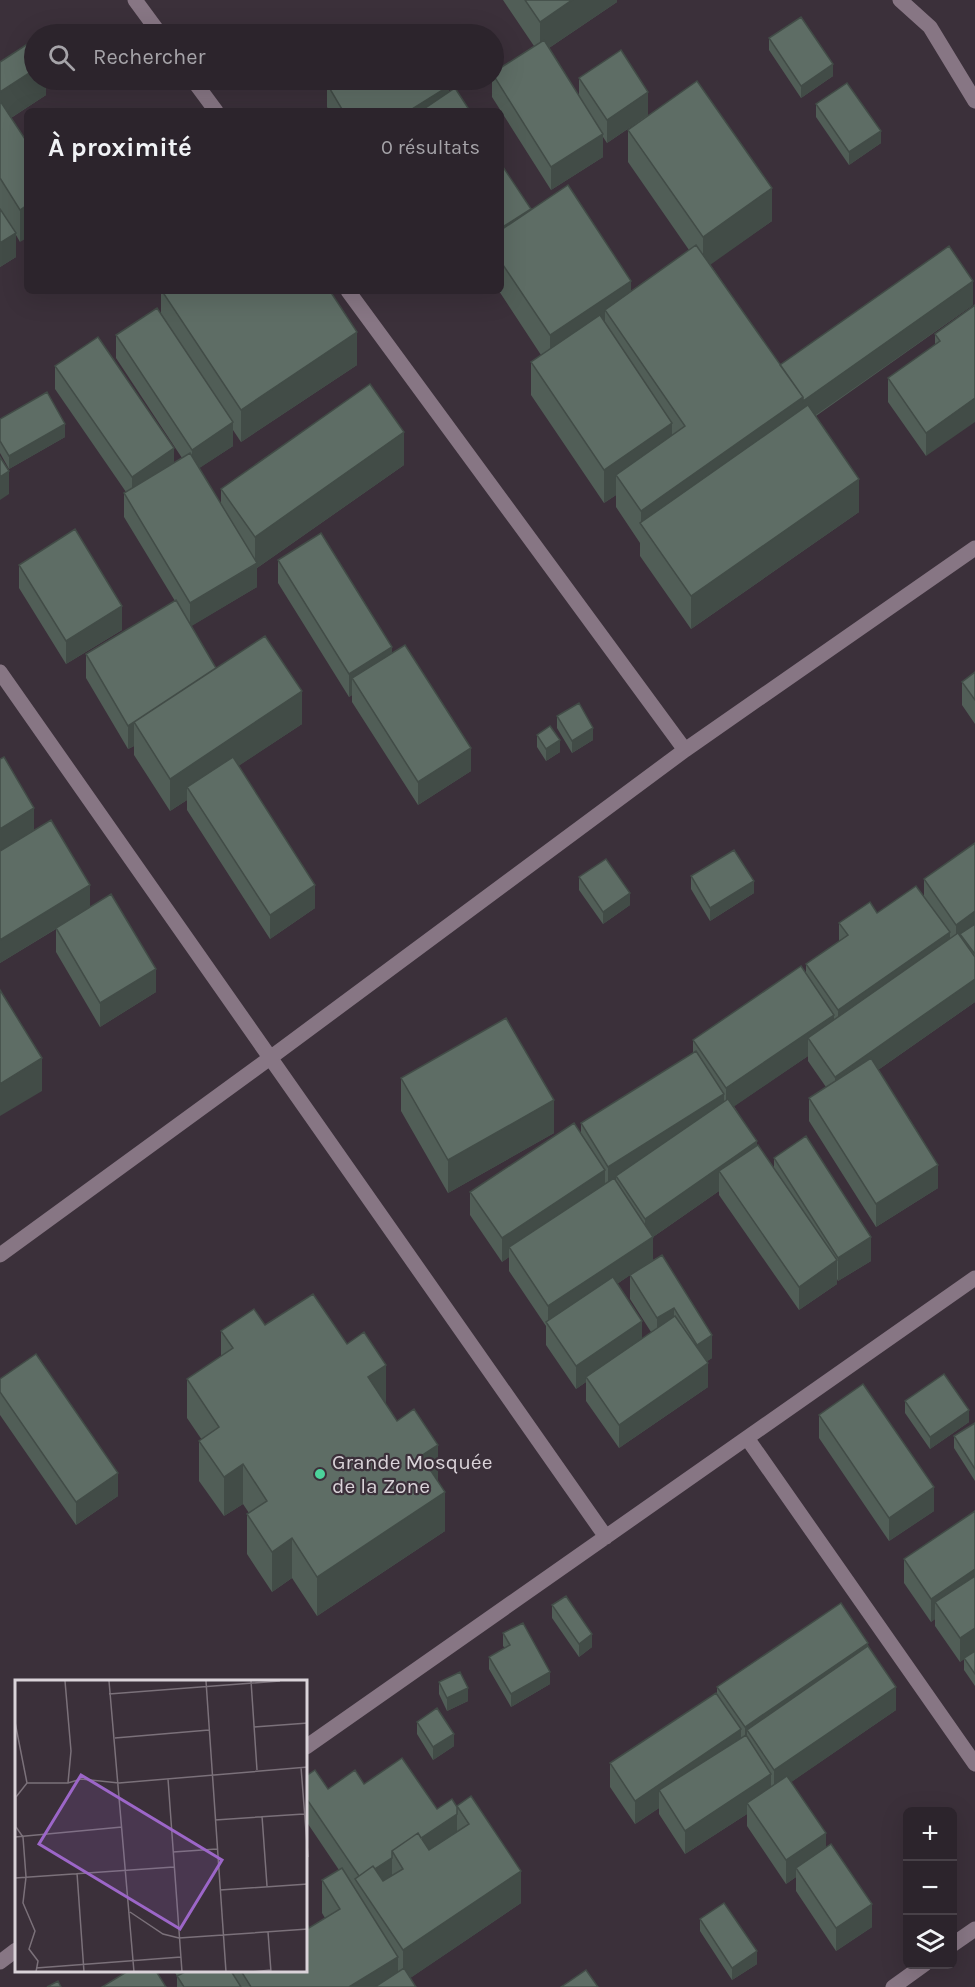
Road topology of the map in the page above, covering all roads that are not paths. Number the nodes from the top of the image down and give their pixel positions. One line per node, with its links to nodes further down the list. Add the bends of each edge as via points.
1 (135, 0): 3 (street)
2 (900, 0): 5 (street, via 930,27)
3 (153, 24)
4 (200, 90): 6 (street)
5 (975, 101)
6 (214, 108)
7 (350, 294): 10 (street)
8 (975, 548): 10 (street)
9 (0, 672): 11 (street)
10 (685, 750): 11 (street)
11 (270, 1058): 12 (street); 15 (street)
12 (0, 1255)
13 (975, 1278): 14 (street)
14 (747, 1438): 15 (street); 17 (street)
15 (606, 1537): 16 (street)
16 (308, 1746)
17 (975, 1764)
18 (975, 1929): 19 (street)
19 (957, 1942)
20 (15, 1951): 21 (street)
21 (0, 1962)
22 (919, 1969): 23 (street)
23 (893, 1987)

